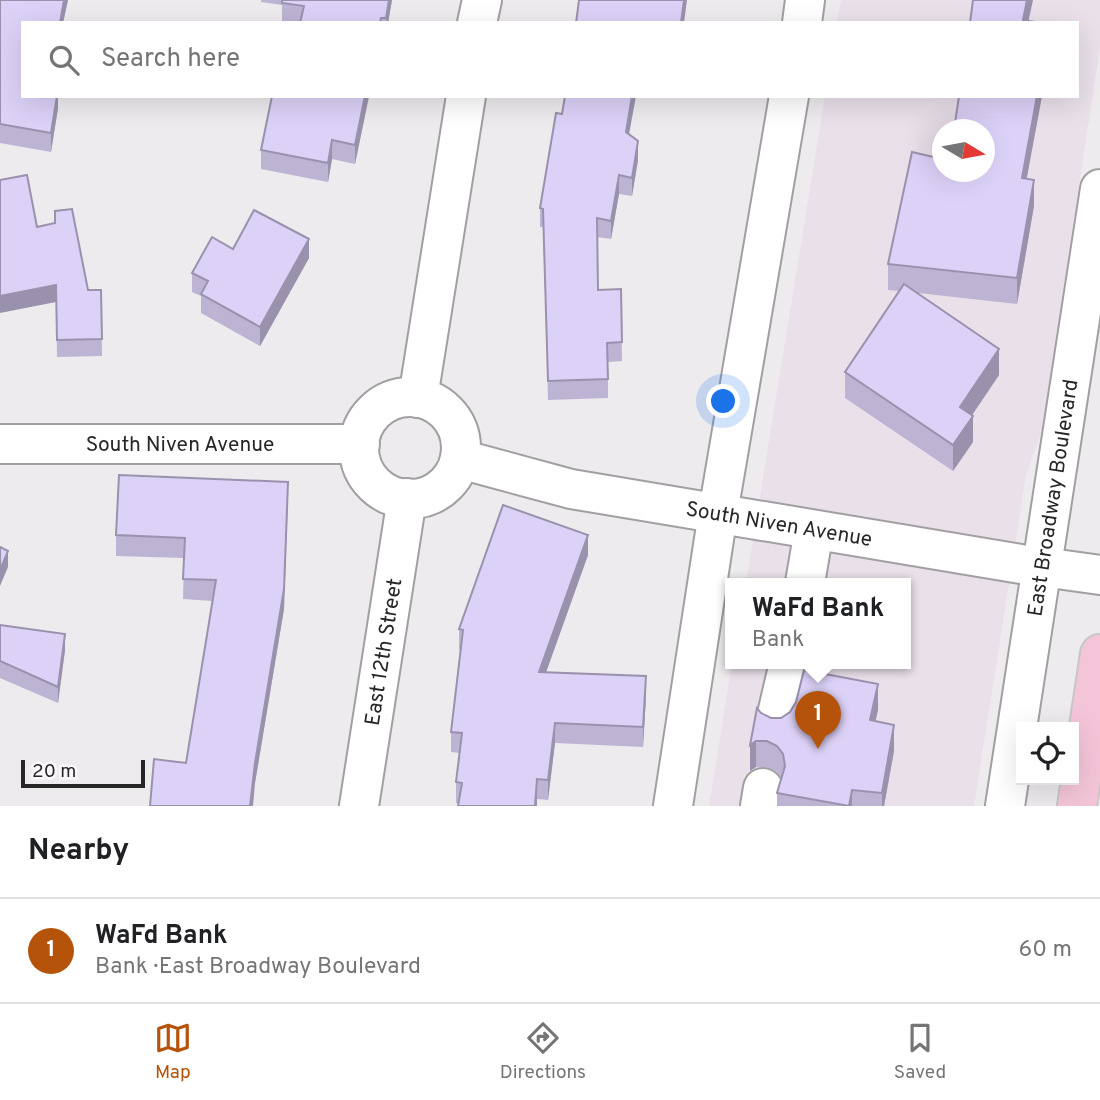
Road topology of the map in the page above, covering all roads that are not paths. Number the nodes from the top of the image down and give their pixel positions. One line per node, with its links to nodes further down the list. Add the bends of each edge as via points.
1 (482, 0): 3 (street)
2 (806, 0): 4 (street)
3 (477, 21)
4 (802, 21)
5 (466, 98): 8 (street)
6 (789, 98): 13 (street)
7 (1100, 189): 15 (street, East Broadway Boulevard)
8 (418, 398): 10 (street, via 398,398 383,405 370,417); 11 (street, via 432,401 456,425)
9 (0, 444): 10 (street, South Niven Avenue)
10 (360, 444): 12 (street, via 362,465 370,480 382,491)
11 (460, 459): 12 (street, via 443,487 429,496); 13 (street, South Niven Avenue, via 571,489)
12 (407, 498): 21 (street, East 12th Street)
13 (718, 513): 14 (street, South Niven Avenue); 22 (street)
14 (814, 530): 15 (street, South Niven Avenue); 17 (street)
15 (1043, 568): 16 (street, South Niven Avenue); 23 (street, East Broadway Boulevard)
16 (1100, 575)
17 (806, 578)
18 (1100, 654): 24 (main road)
19 (788, 669): 20 (street)
20 (775, 723)
21 (359, 806)
22 (673, 806)
23 (1005, 806)
24 (1077, 806)

